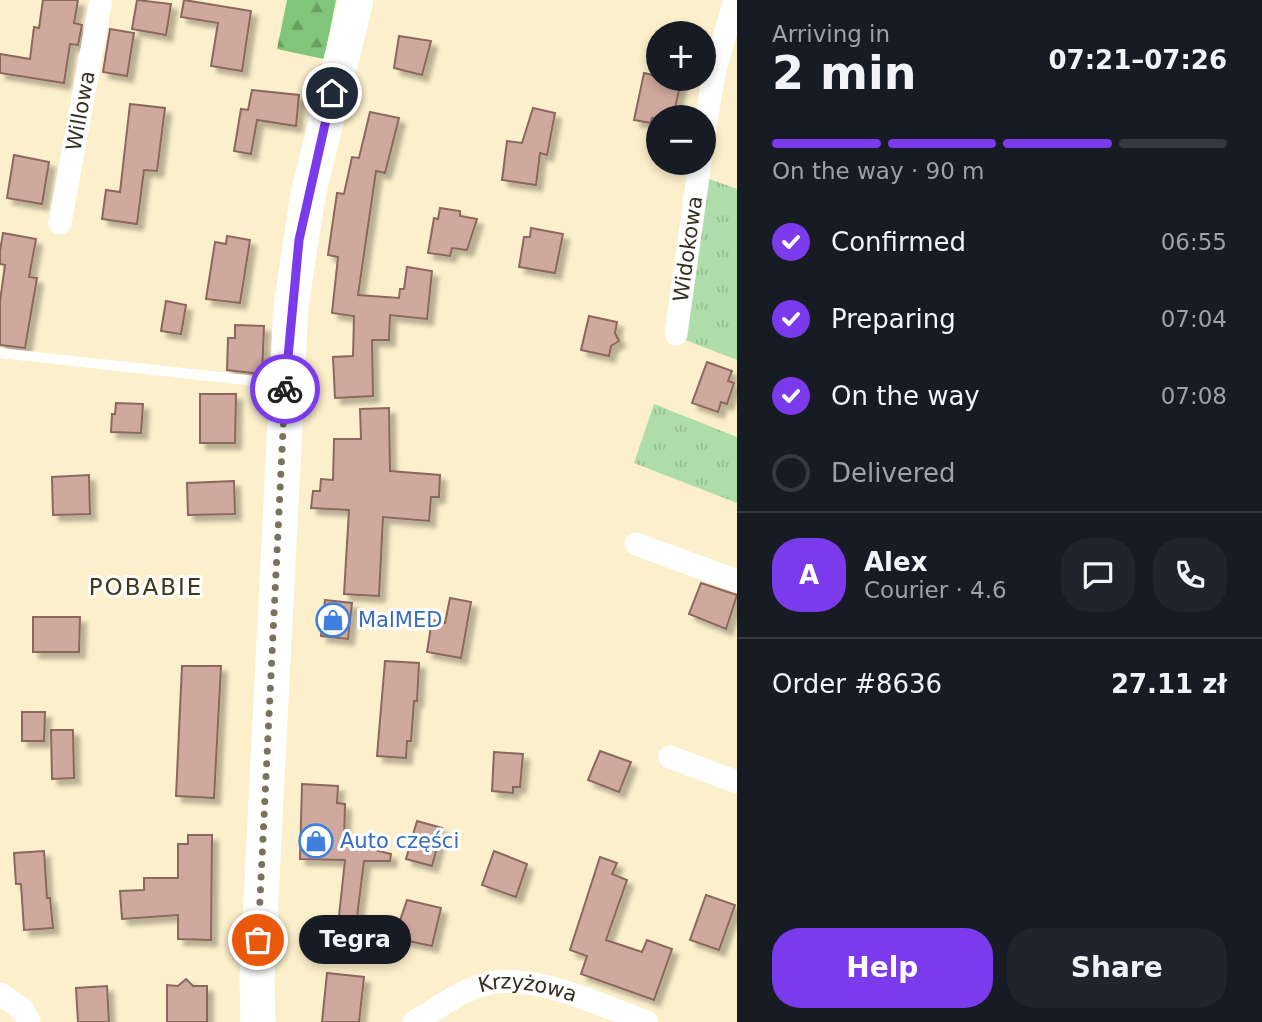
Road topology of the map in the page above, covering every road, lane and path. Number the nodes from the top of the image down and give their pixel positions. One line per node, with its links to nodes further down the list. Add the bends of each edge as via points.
1 (101, 0): 6 (street, Willowa)
2 (356, 0): 9 (main road, via 305,210)
3 (735, 0): 4 (street)
4 (709, 105)
5 (698, 175): 7 (street, Widokowa)
6 (60, 223)
7 (676, 334)
8 (0, 353): 9 (lane)
9 (286, 384): 16 (main road)
10 (636, 544): 11 (street)
11 (737, 581)
12 (670, 757): 13 (street)
13 (737, 782)
14 (0, 994): 15 (street, via 23,1010)
15 (29, 1022)
16 (258, 1022)
17 (414, 1022): 18 (street, Krzyżowa, via 484,984 519,983 562,991)
18 (647, 1022)

